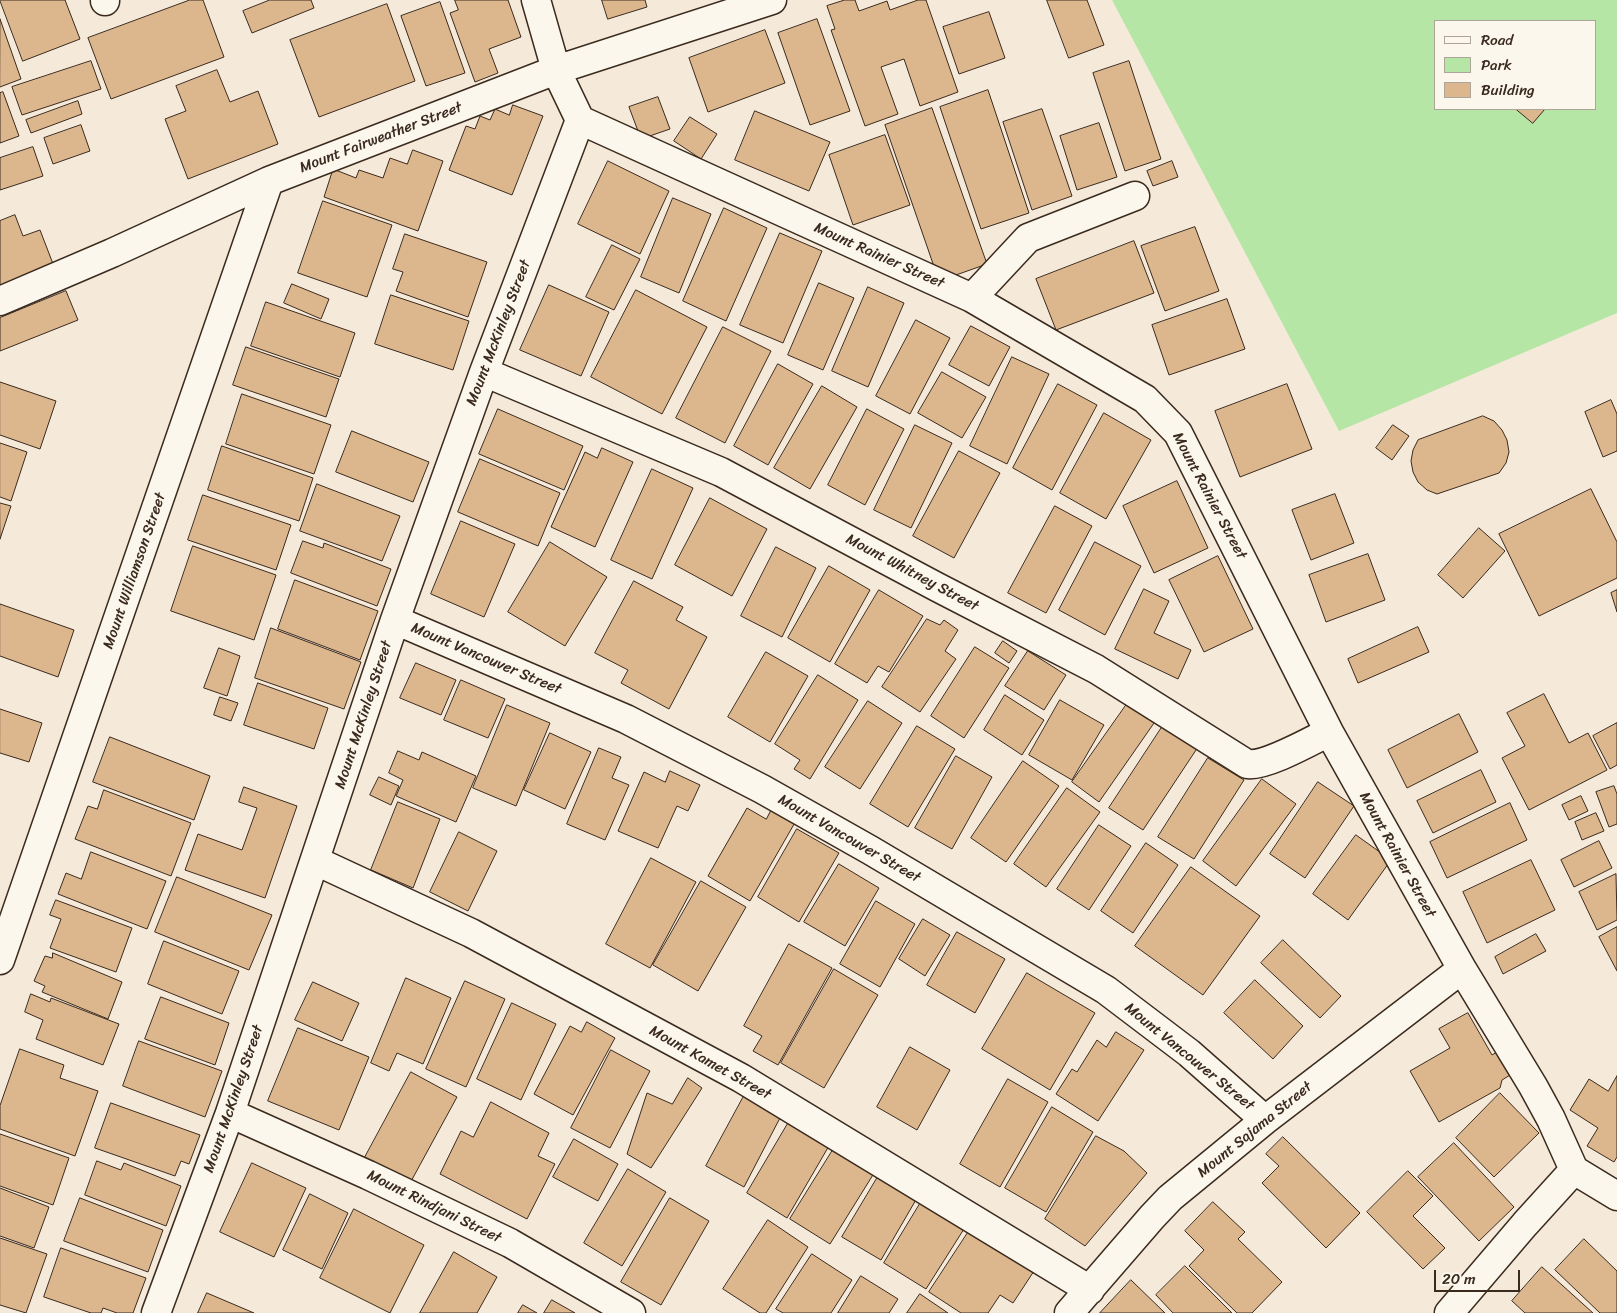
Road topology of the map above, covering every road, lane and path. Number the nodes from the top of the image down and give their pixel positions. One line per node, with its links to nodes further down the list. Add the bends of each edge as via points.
1 (536, 0): 3 (street)
2 (772, 0): 3 (street, Mount Fairweather Street)
3 (556, 70): 4 (street); 5 (street, Mount Fairweather Street)
4 (580, 120): 7 (street, Mount Rainier Street); 9 (street, Mount McKinley Street)
5 (270, 181): 8 (street, Mount Fairweather Street); 13 (street, Mount Williamson Street)
6 (1134, 196): 7 (street, via 1028,238)
7 (972, 298): 11 (street, Mount Rainier Street, via 1145,399 1178,433)
8 (0, 301)
9 (484, 372): 10 (street, Mount McKinley Street); 11 (street, Mount Whitney Street, via 721,472 1096,669 1247,764 1258,764 1289,752)
10 (396, 620): 12 (street, Mount McKinley Street); 16 (street, Mount Vancouver Street, via 626,719 762,789 870,850 1106,990 1189,1053)
11 (1329, 732): 14 (street, Mount Rainier Street)
12 (316, 861): 15 (street, Mount McKinley Street); 19 (street, Mount Kamet Street, via 471,934 741,1078)
13 (0, 960)
14 (1462, 969): 16 (street, Mount Sajama Street); 17 (street, Mount Rainier Street, via 1533,1086)
15 (230, 1113): 20 (street, Mount McKinley Street); 21 (street, Mount Rindjani Street, via 510,1243)
16 (1265, 1120): 19 (street, Mount Sajama Street, via 1170,1198)
17 (1574, 1170): 18 (street); 23 (street)
18 (1617, 1196)
19 (1090, 1290): 22 (street, Mount Sajama Street)
20 (156, 1313)
21 (631, 1313)
22 (1069, 1313)
23 (1449, 1313)

